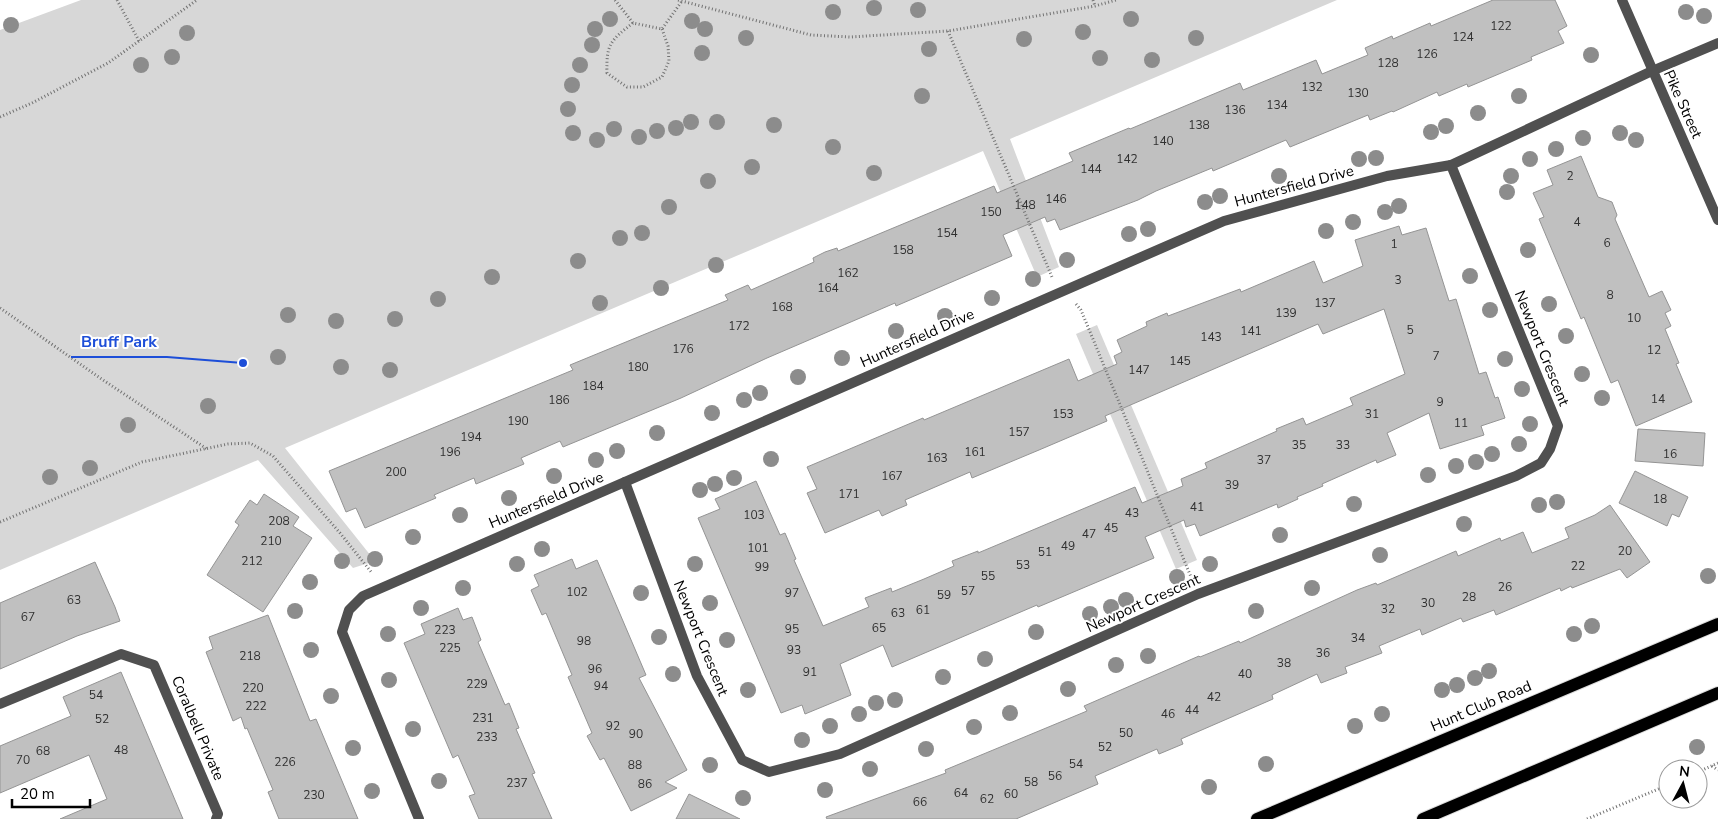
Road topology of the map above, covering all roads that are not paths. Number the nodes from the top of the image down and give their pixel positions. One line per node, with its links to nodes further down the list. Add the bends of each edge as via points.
1 (1622, 0): 3 (street, Pike Street)
2 (1718, 43): 3 (street, Huntersfield Drive)
3 (1652, 71): 4 (street, Huntersfield Drive); 5 (street, Pike Street)
4 (1451, 165): 6 (street, Huntersfield Drive, via 1387,176 1224,221); 6 (street, Newport Crescent, via 1558,426 1541,464 1198,594 840,754 769,772 742,760 697,676)
5 (1718, 220)
6 (625, 482): 11 (street, Huntersfield Drive, via 383,586 363,596 349,610 342,632)
7 (1718, 624): 12 (main road, Hunt Club Road)
8 (1718, 694): 13 (main road)
9 (0, 704): 10 (street, Coralbell Private, via 122,654 154,665 218,814)
10 (216, 819)
11 (419, 819)
12 (1257, 819)
13 (1423, 819)

